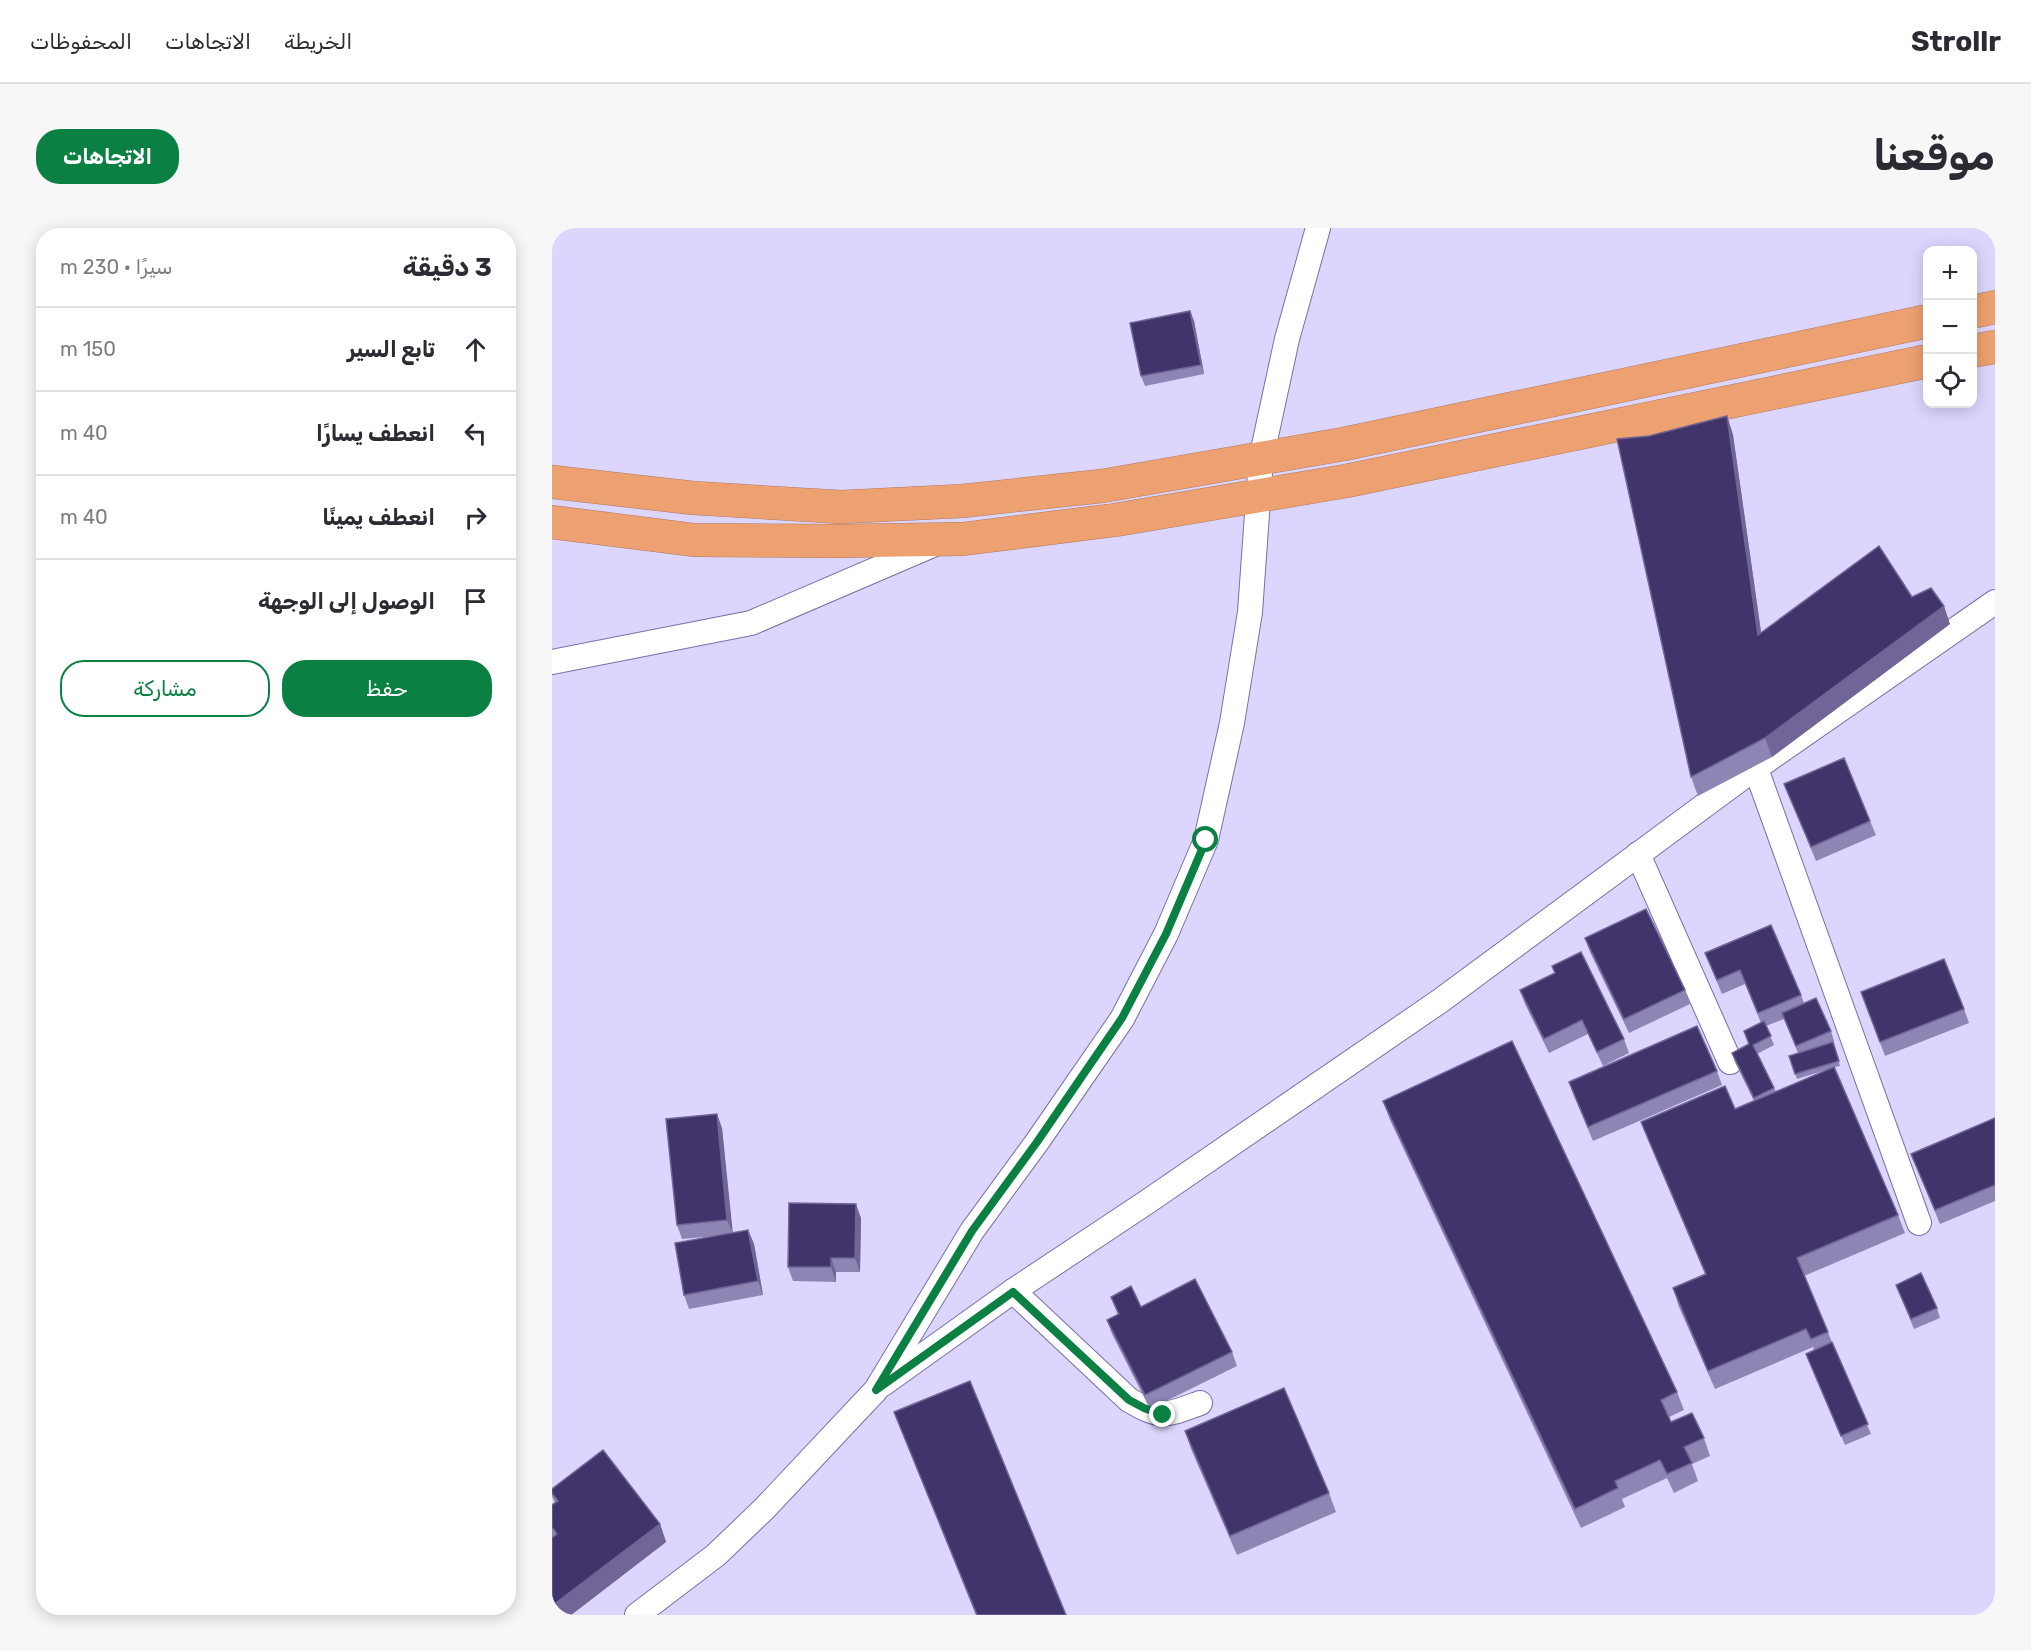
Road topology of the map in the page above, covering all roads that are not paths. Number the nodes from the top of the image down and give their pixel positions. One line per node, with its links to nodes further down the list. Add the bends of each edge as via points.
1 (1318, 228): 8 (street, via 1287,339)
2 (1995, 307): 3 (highway)
3 (1977, 311)
4 (1923, 322): 8 (highway)
5 (1995, 347): 6 (highway)
6 (1977, 350)
7 (1923, 362): 10 (highway)
8 (1261, 459): 9 (highway, via 1102,486 962,501 841,507 693,498); 10 (street)
9 (552, 482)
10 (1259, 497): 12 (highway, via 1115,520); 20 (street, via 1250,612 1232,723 1206,840 1166,934 1122,1018 972,1231)
11 (552, 522): 12 (highway, via 694,540)
12 (948, 539): 14 (street, via 751,623)
13 (1995, 602): 15 (street)
14 (552, 662)
15 (1756, 769): 16 (street); 18 (street)
16 (1638, 854): 17 (street); 19 (street, via 1376,1046)
17 (1730, 1062)
18 (1919, 1223)
19 (1013, 1292): 20 (street); 21 (street, via 1129,1400 1163,1415)
20 (876, 1390): 22 (street, via 740,1532)
21 (1200, 1402)
22 (647, 1612)

